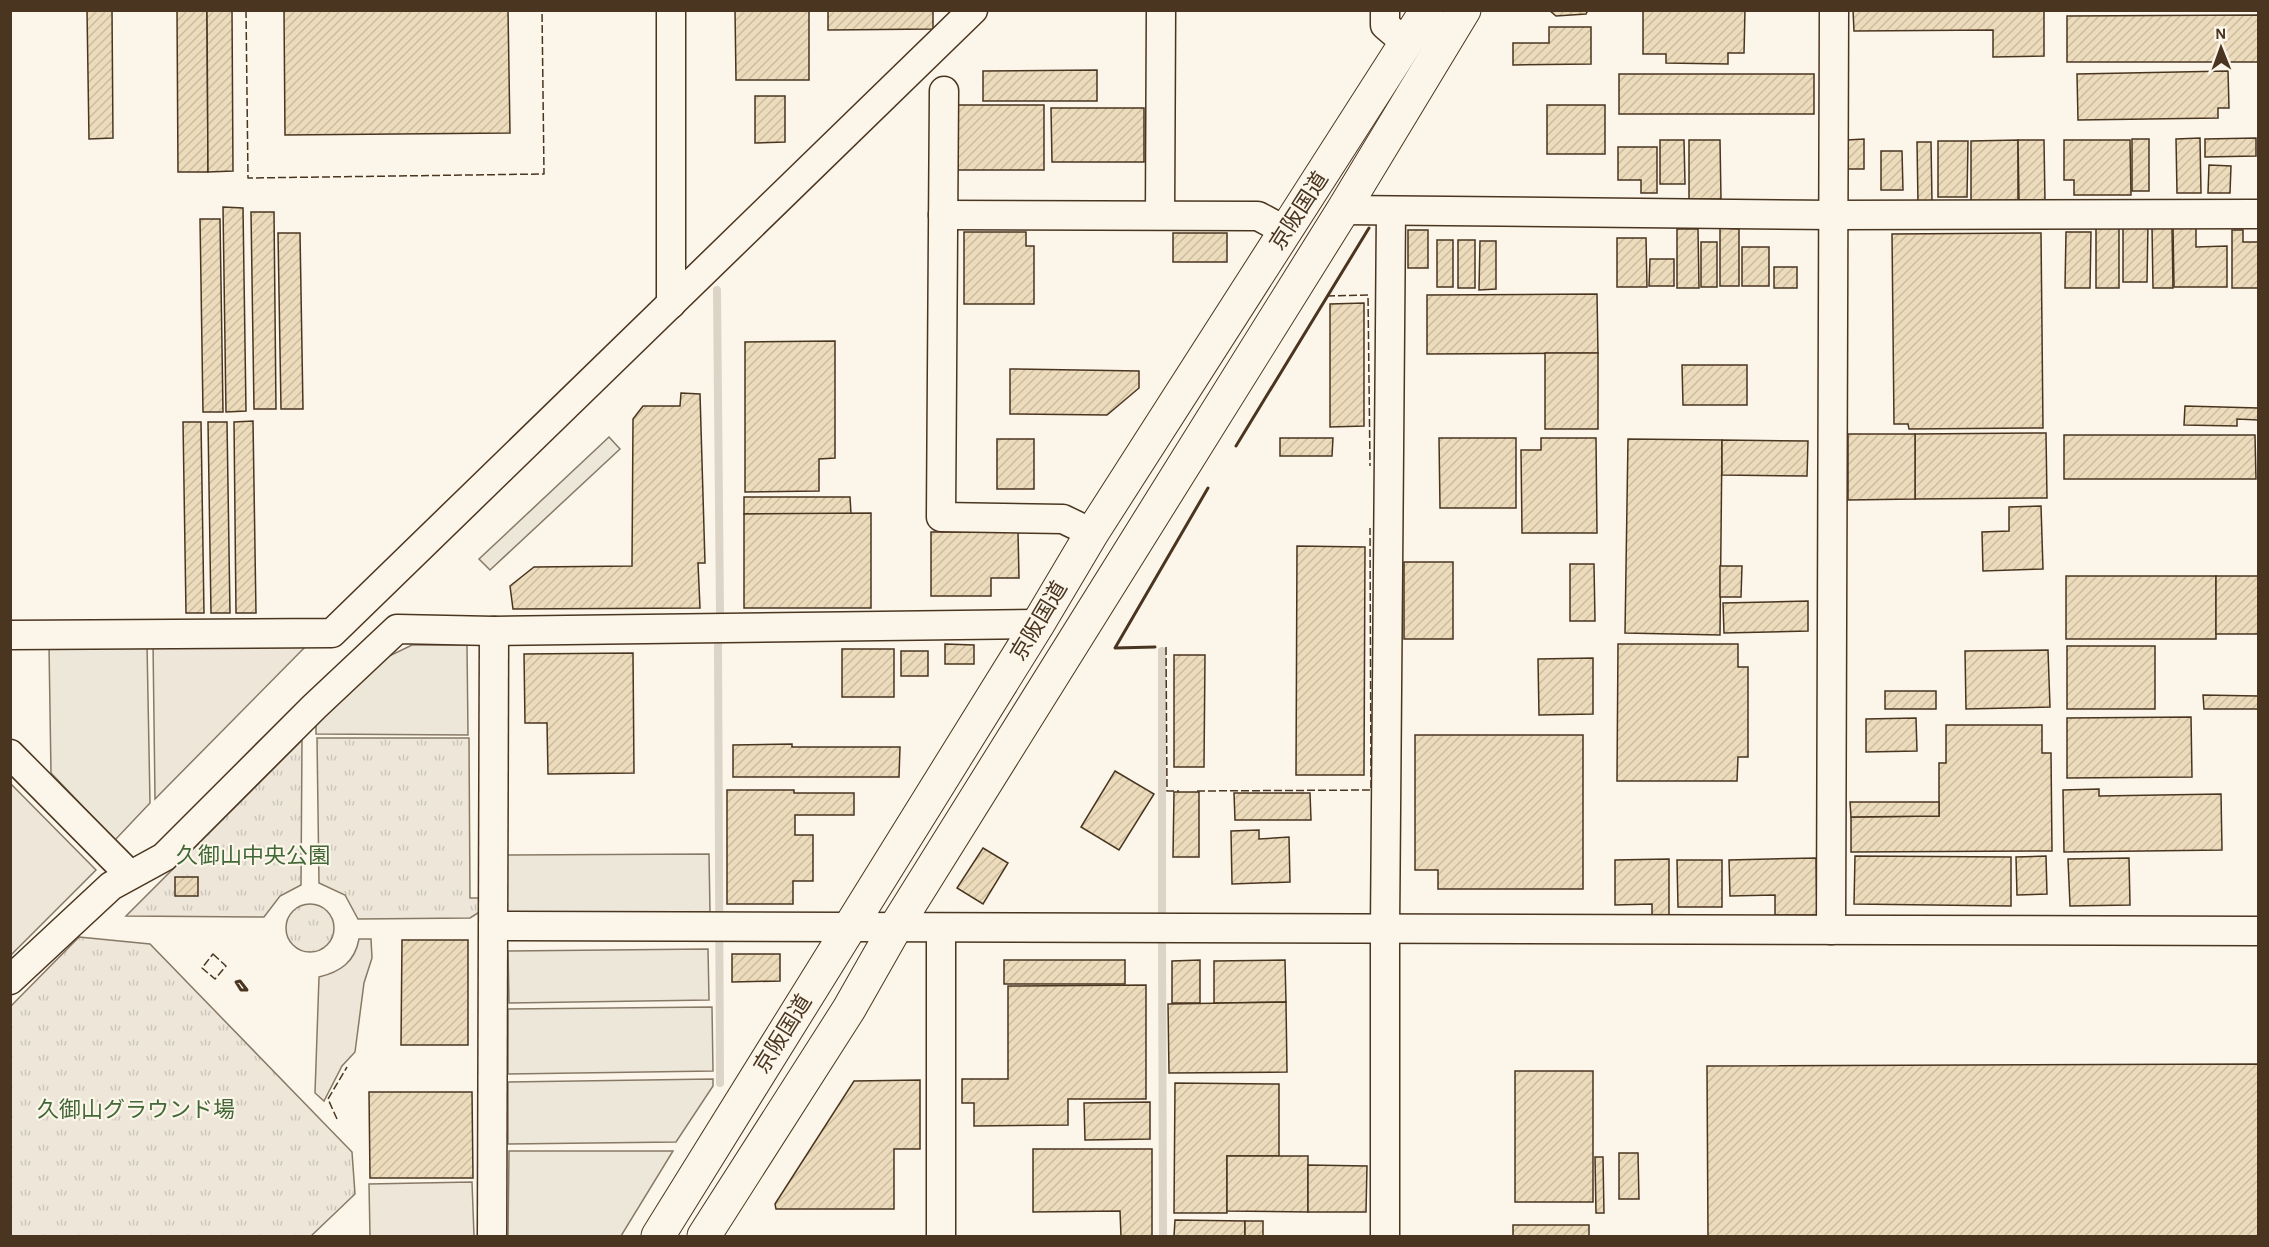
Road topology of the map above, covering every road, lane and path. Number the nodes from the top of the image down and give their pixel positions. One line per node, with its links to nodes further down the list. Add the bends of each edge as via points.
1 (670, 10): 17 (street)
2 (973, 10): 17 (street)
3 (1161, 10): 14 (street)
4 (1385, 10): 8 (street, via 1385,25)
5 (1427, 10): 8 (highway, 京阪国道)
6 (1464, 10): 10 (highway, 京阪国道)
7 (1834, 10): 15 (street)
8 (1406, 44): 16 (highway, 京阪国道)
9 (944, 91): 13 (street)
10 (1343, 210): 11 (street); 26 (highway, 京阪国道)
11 (1391, 211): 15 (street); 28 (street)
12 (2259, 214): 15 (street)
13 (943, 215): 14 (street); 18 (street, via 941,517 1063,519)
14 (1160, 215): 16 (street, via 1258,216)
15 (1834, 215): 29 (street)
16 (1287, 231): 18 (highway, 京阪国道)
17 (671, 304): 21 (street, via 332,633)
18 (1092, 533): 19 (highway, 京阪国道)
19 (1038, 624): 20 (street); 25 (highway, 京阪国道)
20 (494, 631): 23 (street, via 397,629 164,857); 24 (street)
21 (10, 635)
22 (10, 753): 23 (street)
23 (130, 875): 31 (street, via 111,886)
24 (494, 926): 25 (street); 32 (street)
25 (849, 928): 26 (street); 33 (highway, 京阪国道)
26 (895, 928): 27 (street); 34 (highway, 京阪国道, via 849,1009)
27 (941, 928): 28 (street); 35 (street)
28 (1385, 929): 29 (street); 36 (street)
29 (1831, 930): 30 (street)
30 (2259, 931)
31 (10, 980)
32 (492, 1236)
33 (658, 1236)
34 (704, 1236)
35 (941, 1236)
36 (1385, 1236)

